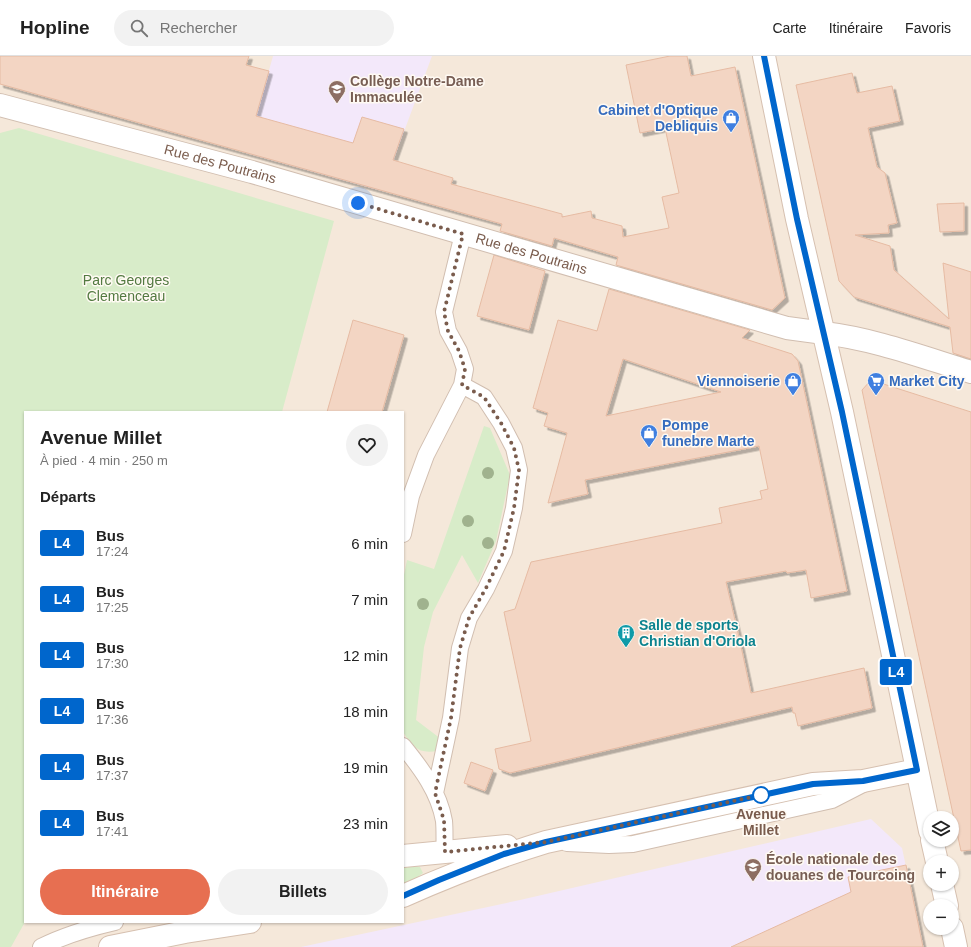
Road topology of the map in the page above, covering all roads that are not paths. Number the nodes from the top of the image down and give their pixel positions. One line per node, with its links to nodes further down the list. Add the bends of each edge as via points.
1 (764, 56): 4 (main road, via 797,219)
2 (0, 105): 3 (main road, Rue des Poutrains, via 252,172)
3 (463, 234): 4 (main road, Rue des Poutrains, via 787,328); 6 (lane, via 444,312 448,331 465,369)
4 (824, 333): 5 (main road, Rue des Poutrains, via 868,340); 9 (main road)
5 (971, 372)
6 (462, 385): 7 (lane, via 426,455 411,496); 10 (lane, via 484,397 514,448 519,470 514,508 504,551 469,618 460,648 451,718)
7 (404, 529)
8 (404, 747): 10 (lane, via 420,767)
9 (917, 770): 11 (main road); 12 (main road, via 853,782 813,784)
10 (435, 793): 13 (lane, via 444,820)
11 (926, 811)
12 (546, 842): 13 (main road); 15 (main road, via 504,854)
13 (445, 852): 14 (main road)
14 (404, 856)
15 (404, 896)
16 (110, 923): 21 (lane, via 88,928)
17 (212, 923): 19 (main road)
18 (243, 923): 19 (main road)
19 (184, 932): 22 (main road)
20 (953, 935): 23 (main road)
21 (41, 947)
22 (110, 947)
23 (956, 947)

